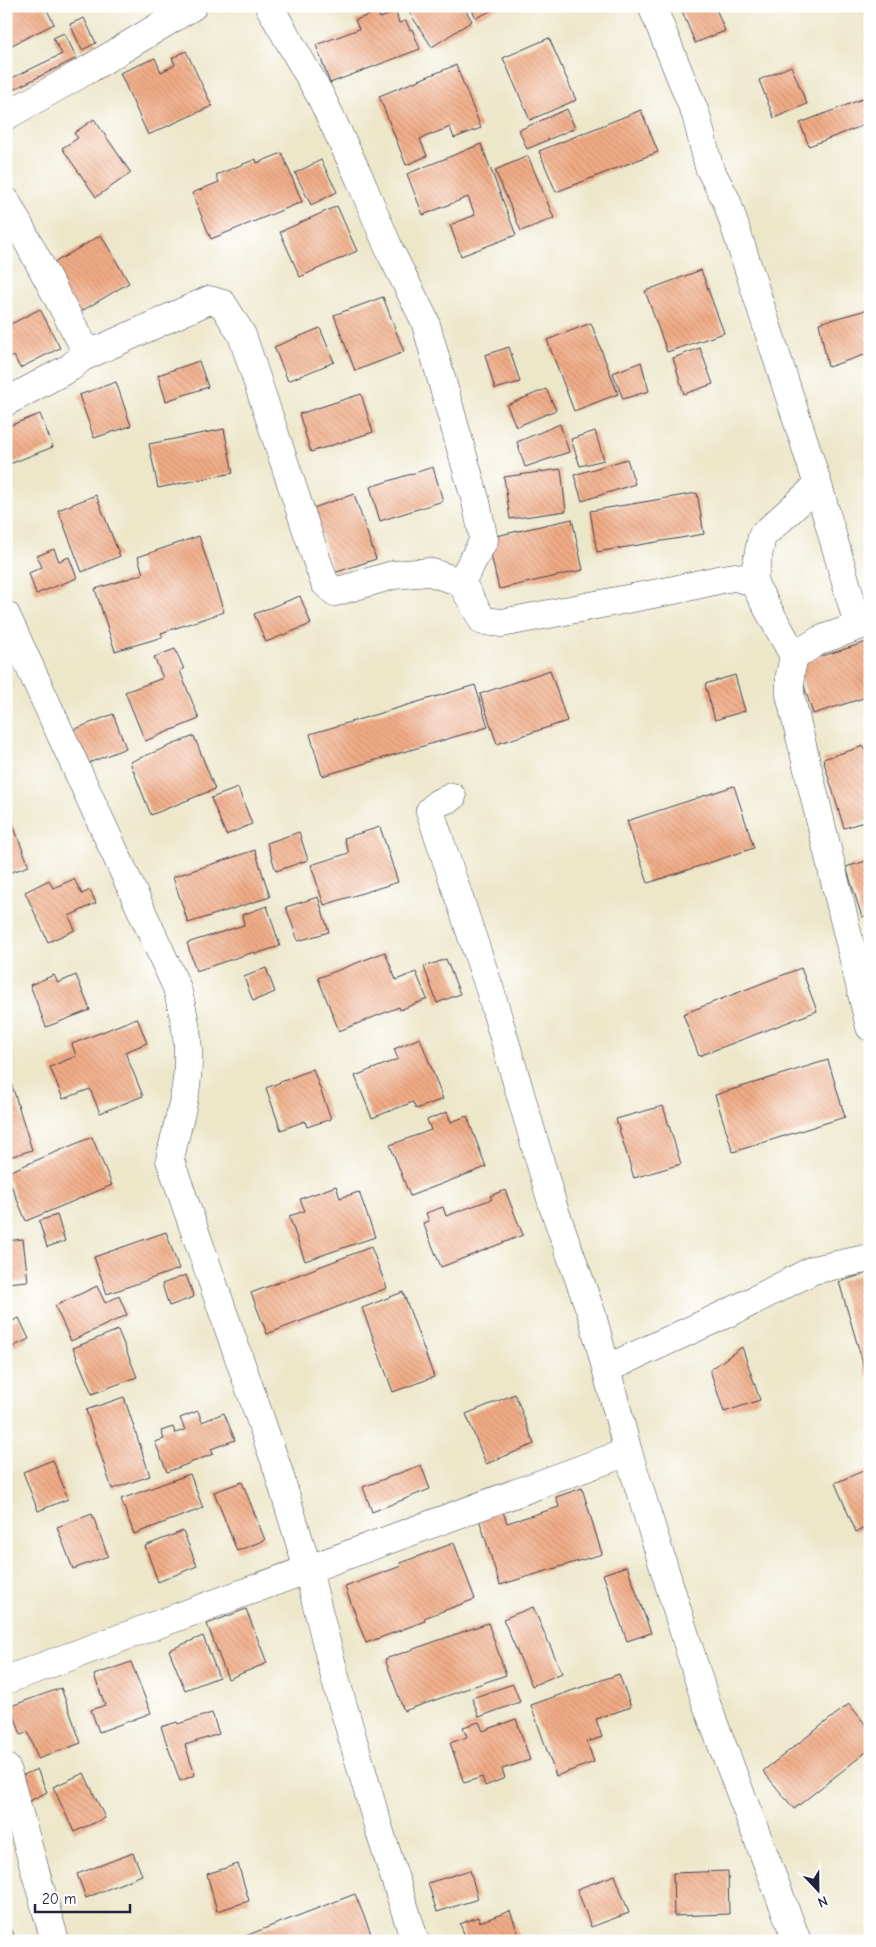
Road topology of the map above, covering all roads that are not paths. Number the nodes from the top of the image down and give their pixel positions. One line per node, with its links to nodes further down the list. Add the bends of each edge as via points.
1 (193, 6): 4 (street)
2 (268, 6): 9 (street, via 320,95 425,322 484,540)
3 (652, 6): 8 (street, via 696,114 709,167 726,202)
4 (6, 116)
5 (6, 201): 6 (street, via 83,345)
6 (81, 358): 7 (street, via 71,367); 9 (street, via 209,300 223,304 242,335 326,583 334,592 393,574 429,572)
7 (6, 402)
8 (818, 485): 10 (street, via 762,536); 12 (street)
9 (460, 582): 10 (street, via 483,621 502,623 722,579 735,577)
10 (753, 582): 13 (street)
11 (6, 616): 19 (street, via 177,988 185,1022 188,1060 185,1095 170,1160 277,1467)
12 (864, 624): 13 (street, via 820,640)
13 (794, 656): 15 (street, via 790,696)
14 (452, 797): 17 (street, via 430,811 490,990 553,1206 592,1315)
15 (870, 1028)
16 (870, 1258): 17 (street, via 813,1270)
17 (606, 1369): 18 (street)
18 (628, 1452): 19 (street); 24 (street, via 706,1703)
19 (308, 1570): 20 (street); 23 (street, via 378,1826)
20 (6, 1680)
21 (6, 1768): 22 (street)
22 (55, 1941)
23 (416, 1941)
24 (798, 1941)

